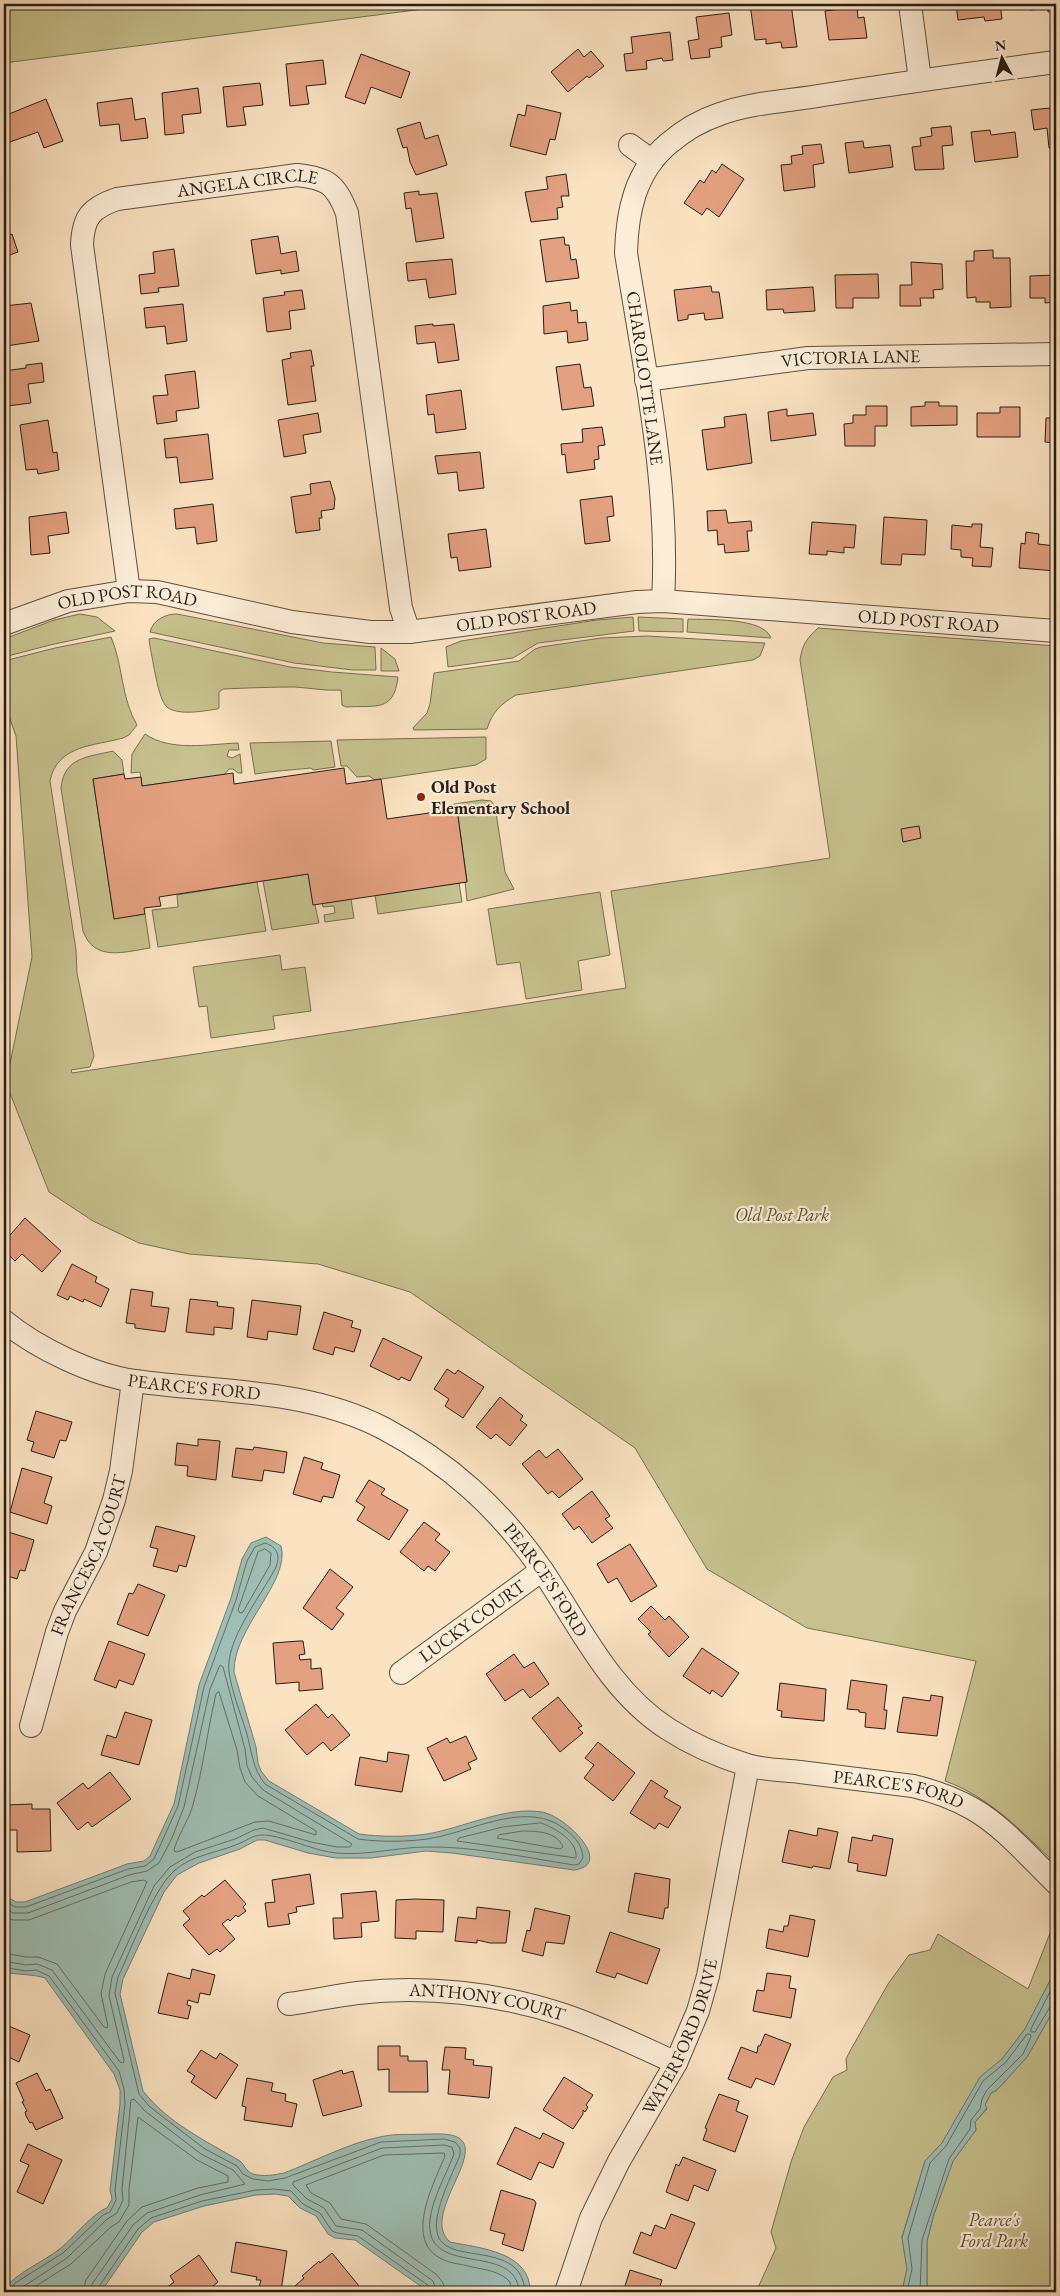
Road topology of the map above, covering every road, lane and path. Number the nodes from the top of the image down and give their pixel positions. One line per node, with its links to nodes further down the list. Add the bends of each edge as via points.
1 (910, 4): 3 (street)
2 (1056, 62): 3 (street, CHAROLOTTE LANE)
3 (920, 80): 5 (street, CHAROLOTTE LANE, via 736,109 704,120 676,138)
4 (630, 144): 5 (street)
5 (652, 161): 7 (street, CHAROLOTTE LANE, via 641,179 627,222 626,253)
6 (1056, 354): 7 (street, VICTORIA LANE, via 808,358)
7 (646, 380): 9 (street, CHAROLOTTE LANE, via 664,530)
8 (129, 590): 10 (street, OLD POST ROAD, via 68,601); 12 (street, OLD POST ROAD, via 157,592 292,622 370,632); 12 (street, ANGELA CIRCLE, via 82,245 83,228 89,215 102,204 117,199 296,175 316,177 331,184 341,196 347,213 402,608)
9 (663, 601): 11 (street, OLD POST ROAD); 12 (street, OLD POST ROAD, via 622,603)
10 (4, 624)
11 (1056, 631)
12 (409, 632)
13 (4, 1321): 14 (street, PEARCE'S FORD, via 44,1348 86,1367)
14 (133, 1381): 15 (street, PEARCE'S FORD, via 266,1393 304,1400 343,1411 380,1427 418,1448 479,1495 508,1525); 17 (street, FRANCESCA COURT, via 114,1500 96,1552 57,1632)
15 (542, 1570): 16 (street, LUCKY COURT); 18 (street, PEARCE'S FORD, via 597,1656 638,1705 668,1729)
16 (401, 1673)
17 (31, 1726)
18 (748, 1766): 19 (street, PEARCE'S FORD, via 913,1786 935,1792 975,1810 990,1821); 21 (street, WATERFORD DRIVE, via 708,1976 698,2011)
19 (1056, 1883)
20 (289, 2004): 21 (street, ANTHONY COURT, via 358,1993 403,1991 446,1991 485,1996 563,2014)
21 (676, 2063): 22 (street, WATERFORD DRIVE, via 619,2161 591,2218)
22 (566, 2292)

